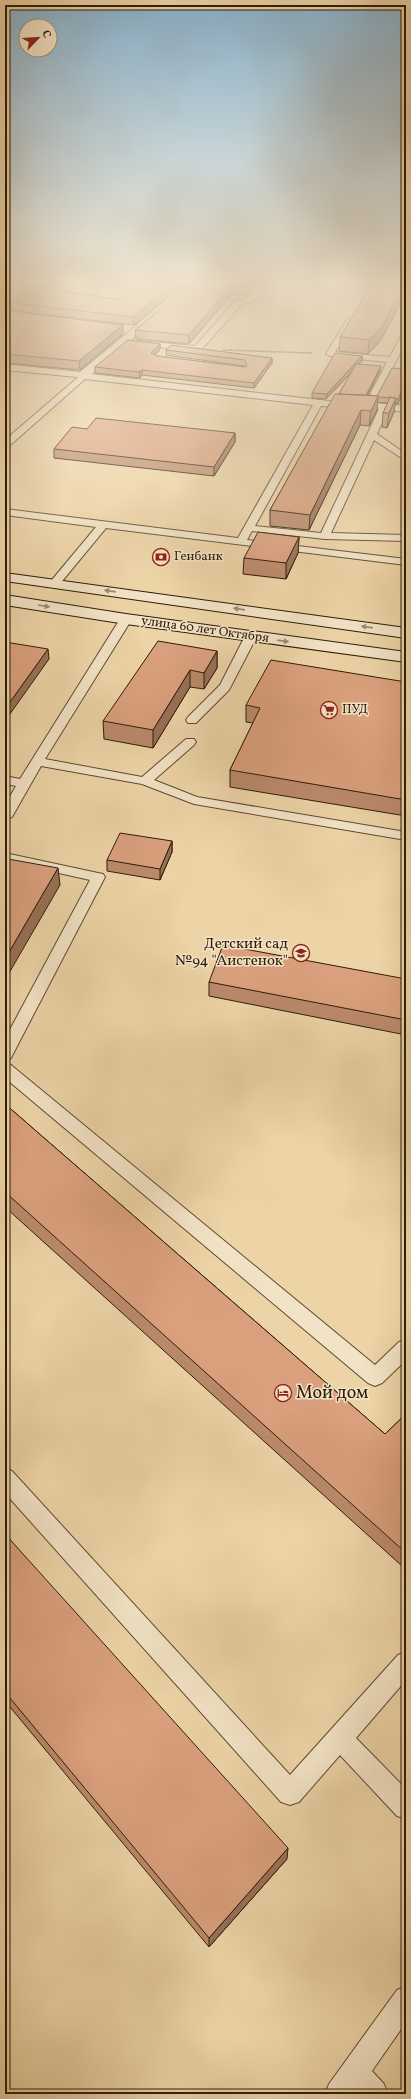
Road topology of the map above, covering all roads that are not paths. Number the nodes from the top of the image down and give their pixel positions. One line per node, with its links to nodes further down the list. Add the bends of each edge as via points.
1 (80, 379): 9 (lane)
2 (110, 379): 4 (lane)
3 (382, 379): 5 (lane)
4 (319, 402): 5 (lane); 13 (lane)
5 (369, 405): 6 (lane)
6 (384, 406): 7 (lane); 8 (lane)
7 (406, 409)
8 (372, 435): 10 (lane); 14 (lane)
9 (5, 444)
10 (406, 458)
11 (5, 512): 12 (lane)
12 (103, 525): 16 (lane); 19 (lane)
13 (249, 528): 14 (lane); 16 (lane)
14 (325, 536): 15 (lane)
15 (406, 538)
16 (241, 542): 17 (lane)
17 (406, 562)
18 (5, 577): 19 (main road, улица 60 лет Октября)
19 (55, 583): 22 (main road, улица 60 лет Октября, one-way to 19)
20 (5, 600): 21 (main road, улица 60 лет Октября, one-way to 21)
21 (126, 619): 23 (main road, улица 60 лет Октября); 27 (lane)
22 (406, 633)
23 (251, 636): 24 (main road, улица 60 лет Октября, one-way to 24); 25 (lane, via 225,687)
24 (406, 657)
25 (192, 720)
26 (190, 742): 29 (lane)
27 (37, 761): 29 (lane); 30 (lane)
28 (5, 780): 30 (lane)
29 (145, 781): 32 (lane, via 194,800)
30 (24, 783): 31 (lane)
31 (5, 817)
32 (406, 836)
33 (5, 857): 34 (lane, via 98,877)
34 (5, 1054)
35 (5, 1069): 36 (lane, via 375,1378)
36 (406, 1348)
37 (5, 1478): 39 (lane, via 290,1793)
38 (406, 1663): 39 (lane)
39 (340, 1738): 40 (lane)
40 (406, 1807)
41 (406, 1999): 42 (lane)
42 (355, 2072): 43 (lane); 44 (lane)
43 (339, 2094)
44 (374, 2094)

